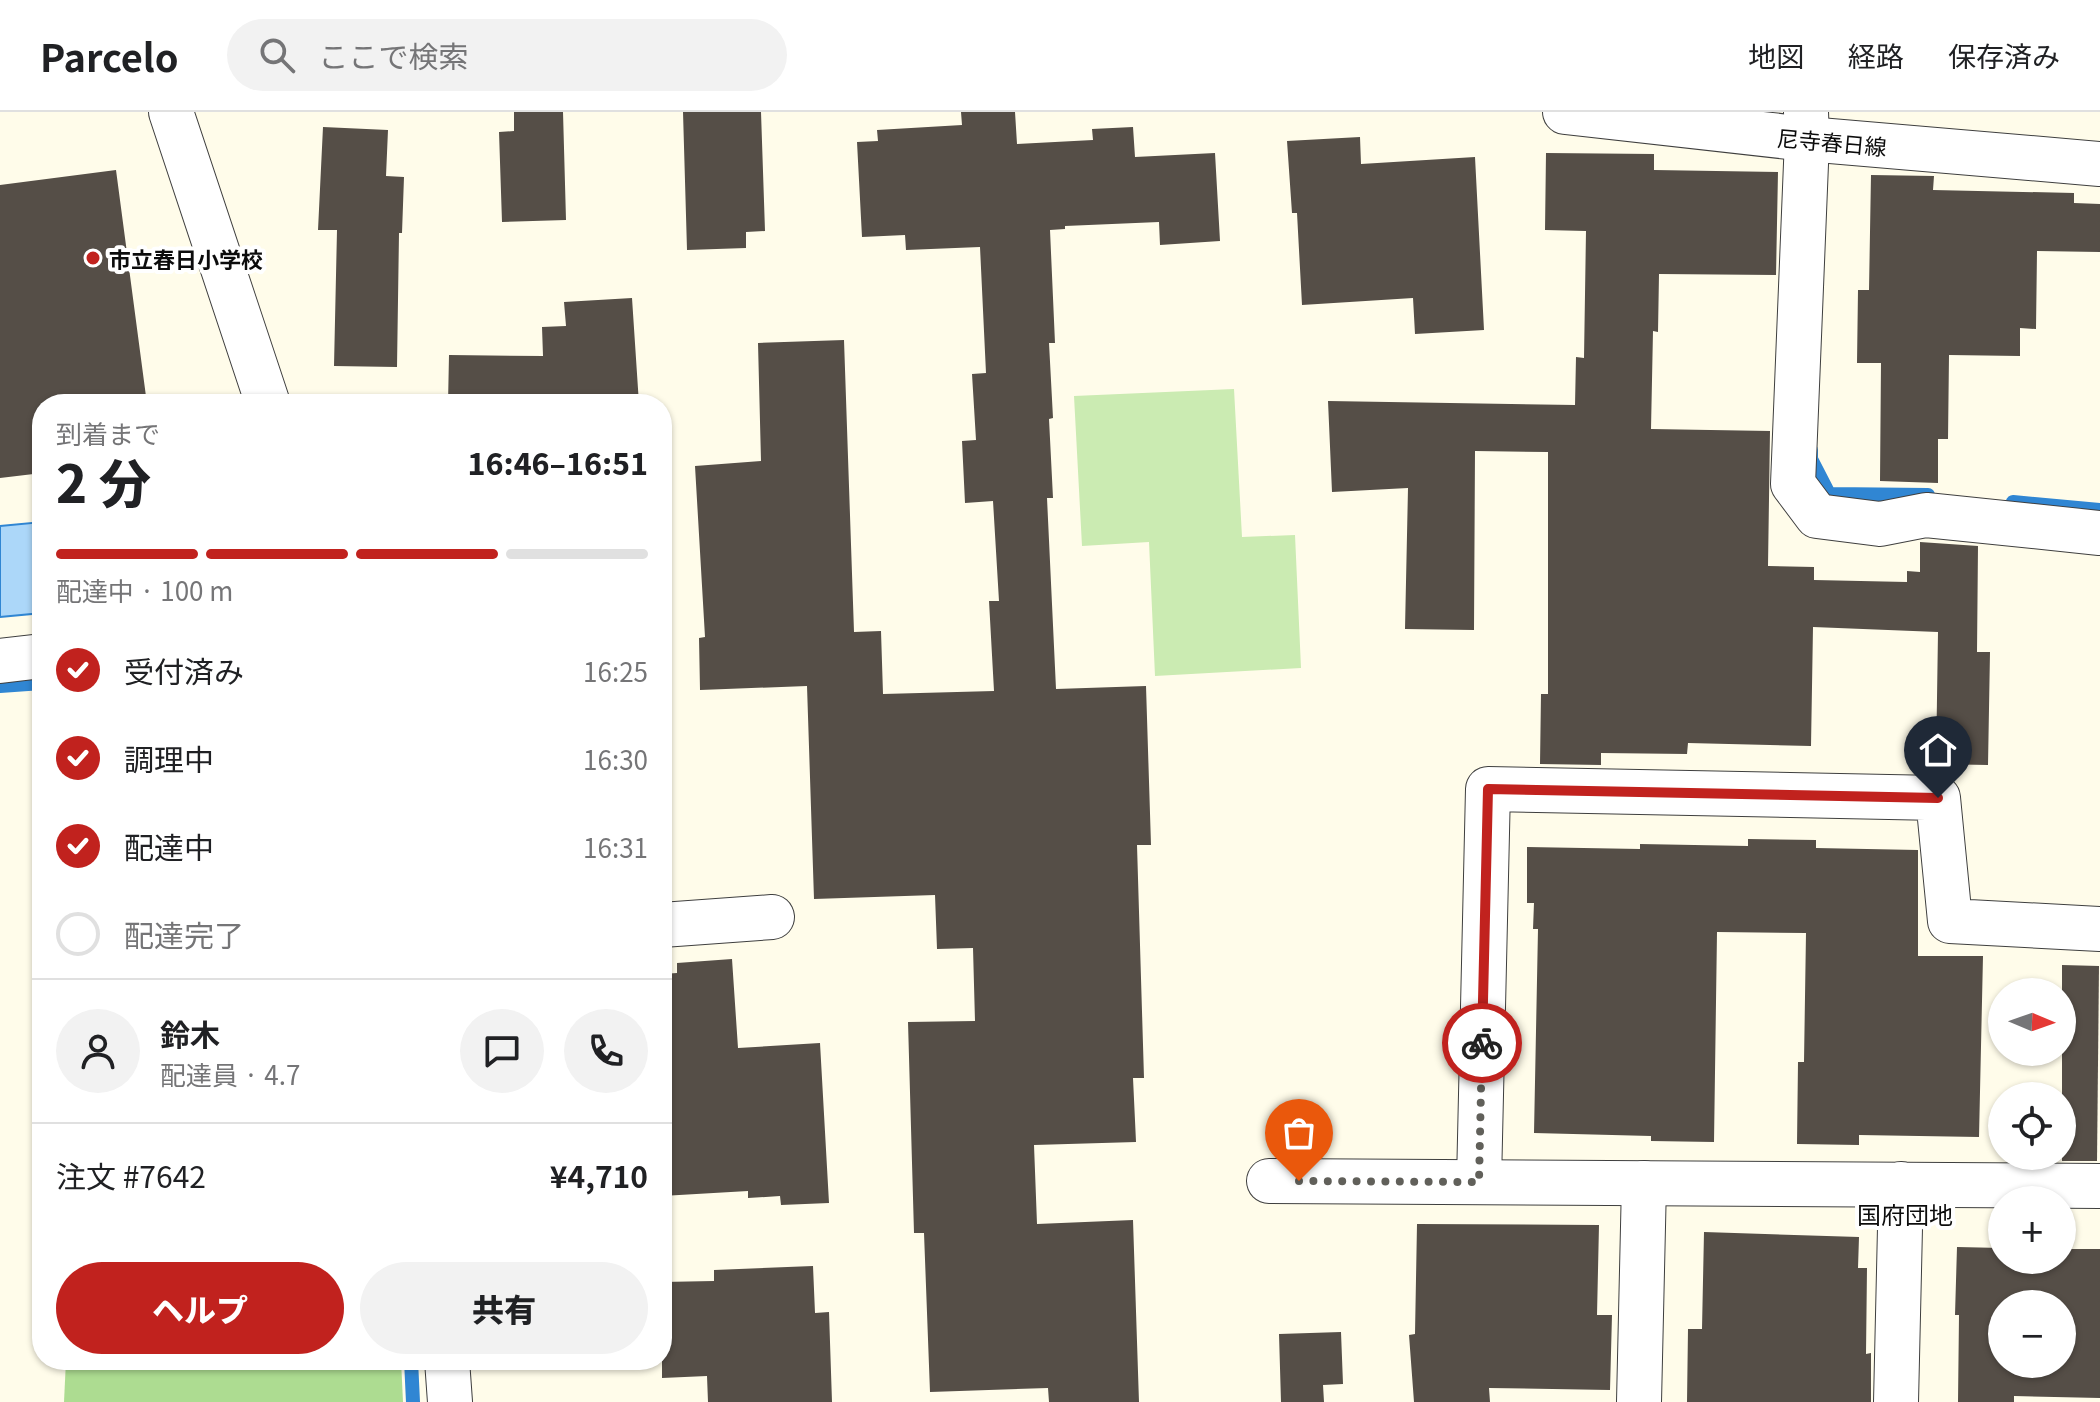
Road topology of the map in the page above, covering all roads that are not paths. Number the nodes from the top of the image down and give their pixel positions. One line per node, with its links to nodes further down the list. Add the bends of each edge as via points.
1 (171, 112): 5 (street)
2 (1565, 112): 3 (street, 尼寺春日線)
3 (1806, 126): 4 (street, 尼寺春日線); 6 (street, via 1793,484 1817,516 1880,524 1926,515)
4 (2100, 164)
5 (265, 394)
6 (2100, 533)
7 (32, 657): 8 (street)
8 (0, 661)
9 (772, 917): 10 (street)
10 (672, 924)
11 (2100, 929): 13 (street, via 1950,921 1938,798 1488,789)
12 (1269, 1181): 13 (street)
13 (1479, 1182): 14 (street)
14 (1644, 1183): 15 (street); 19 (street)
15 (1901, 1184): 16 (street); 20 (street)
16 (2100, 1186)
17 (448, 1370): 18 (street)
18 (450, 1402)
19 (1639, 1402)
20 (1896, 1402)

